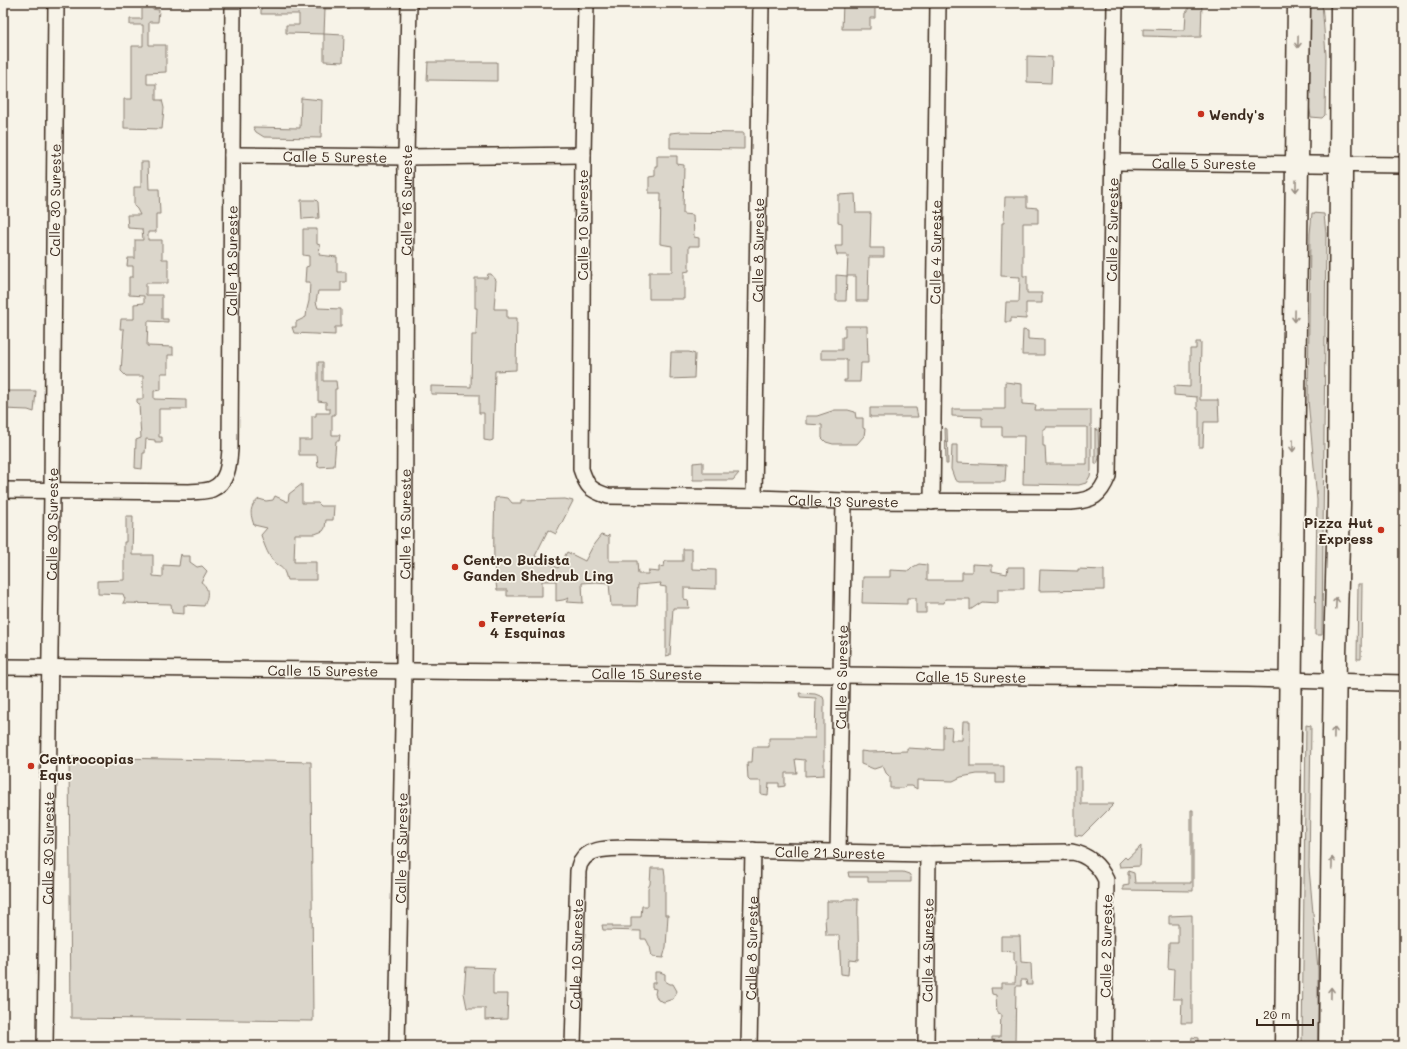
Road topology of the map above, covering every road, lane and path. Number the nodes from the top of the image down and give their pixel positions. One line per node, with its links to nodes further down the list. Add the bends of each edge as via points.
1 (56, 3): 20 (street, Calle 30 Sureste)
2 (233, 3): 10 (street, Calle 18 Sureste)
3 (409, 3): 12 (street, Calle 16 Sureste)
4 (586, 3): 11 (street, Calle 10 Sureste)
5 (761, 3): 21 (street, Calle 8 Sureste)
6 (938, 3): 23 (street, Calle 4 Sureste)
7 (1114, 3): 13 (street, Calle 2 Sureste)
8 (1299, 3): 14 (main road, one-way to 14)
9 (1342, 3): 15 (main road)
10 (232, 155): 12 (street, Calle 5 Sureste); 20 (street, Calle 18 Sureste, via 230,449 228,470 222,482 211,490 190,492)
11 (583, 155): 12 (street, Calle 5 Sureste); 17 (street, Calle 10 Sureste)
12 (406, 157): 26 (street, Calle 16 Sureste)
13 (1112, 162): 14 (street, Calle 5 Sureste); 18 (street, Calle 2 Sureste)
14 (1296, 164): 15 (street, Calle 5 Sureste); 28 (main road, one-way to 28)
15 (1342, 164): 16 (street, Calle 5 Sureste); 29 (main road, one-way to 15, via 1339,506)
16 (1404, 165)
17 (581, 448): 21 (street, Calle 13 Sureste, via 581,469 586,483 595,492 608,496)
18 (1109, 456): 23 (street, Calle 13 Sureste, via 1108,476 1103,488 1085,501)
19 (3, 490): 20 (street)
20 (52, 491): 25 (street, Calle 30 Sureste)
21 (754, 498): 22 (street, Calle 13 Sureste)
22 (844, 501): 23 (street, Calle 13 Sureste); 27 (street, Calle 6 Sureste)
23 (932, 502)
24 (3, 667): 25 (street, Calle 15 Sureste)
25 (50, 667): 26 (street, Calle 15 Sureste); 36 (street, Calle 30 Sureste)
26 (404, 671): 27 (street, Calle 15 Sureste); 37 (street, Calle 16 Sureste)
27 (841, 676): 28 (street, Calle 15 Sureste); 32 (street, Calle 6 Sureste)
28 (1291, 680): 29 (street, Calle 15 Sureste); 42 (main road)
29 (1334, 681): 30 (street, Calle 15 Sureste); 43 (main road, one-way to 29)
30 (1404, 682)
31 (753, 850): 32 (street, Calle 21 Sureste); 35 (street, Calle 21 Sureste, via 620,848 596,851); 39 (street, Calle 8 Sureste)
32 (838, 853): 33 (street, Calle 21 Sureste)
33 (928, 854): 34 (street, Calle 21 Sureste, via 1072,852); 40 (street, Calle 4 Sureste)
34 (1084, 856): 41 (street, Calle 2 Sureste, via 1102,870 1106,880)
35 (580, 862): 38 (street, Calle 10 Sureste)
36 (45, 1046)
37 (397, 1046)
38 (573, 1046)
39 (749, 1046)
40 (926, 1046)
41 (1104, 1046)
42 (1286, 1046)
43 (1330, 1046)

